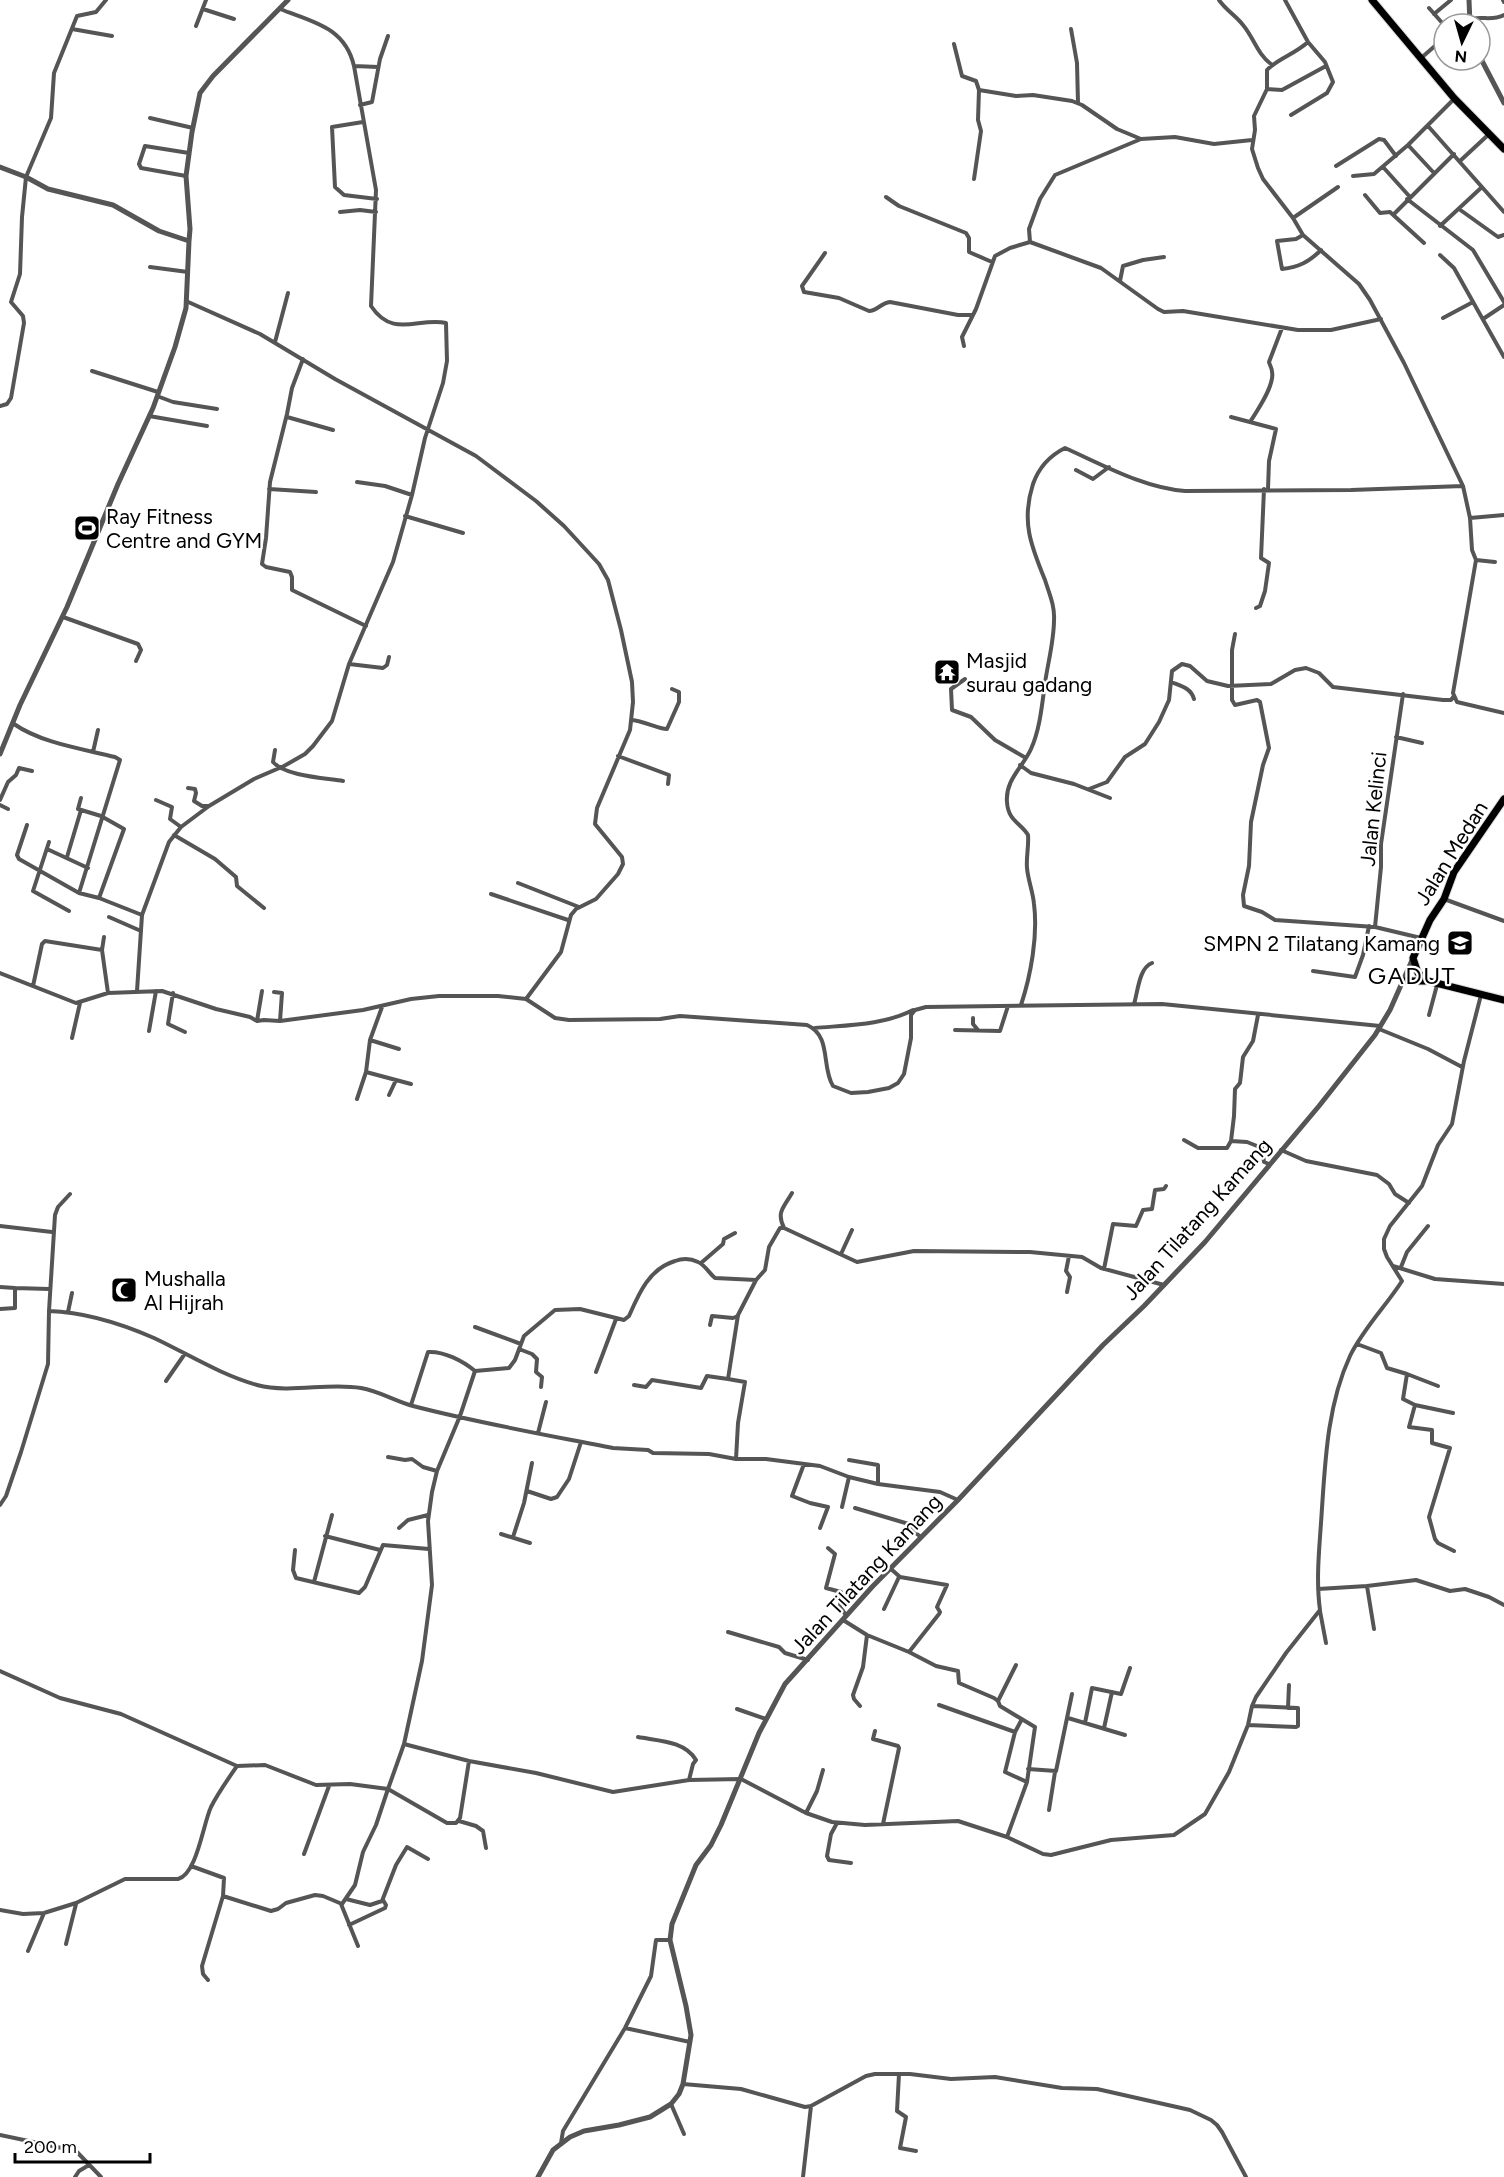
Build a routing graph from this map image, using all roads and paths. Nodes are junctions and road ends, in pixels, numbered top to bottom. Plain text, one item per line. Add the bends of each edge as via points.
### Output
1 (106, 0) edge
2 (206, 0) edge
3 (288, 0) edge
4 (1219, 0) edge
5 (1285, 0) edge
6 (1372, 0) edge
7 (1451, 0) edge
8 (1429, 8) dead end
9 (203, 9) junction
10 (280, 9) junction
11 (1432, 12) edge
12 (1436, 12) edge
13 (234, 20) dead end
14 (196, 26) dead end
15 (72, 29) junction
16 (1071, 29) dead end
17 (112, 36) dead end
18 (388, 36) dead end
19 (1308, 42) junction
20 (954, 44) dead end
21 (1432, 48) edge
22 (1420, 59) junction
23 (1272, 65) junction
24 (354, 66) junction
25 (1326, 66) junction
26 (378, 68) junction
27 (1488, 72) edge
28 (1267, 89) junction
29 (978, 90) junction
30 (1454, 98) junction
31 (1078, 103) junction
32 (1504, 103) edge
33 (360, 105) junction
34 (1291, 115) dead end
35 (150, 118) dead end
36 (363, 122) junction
37 (1428, 126) junction
38 (193, 128) junction
39 (1488, 135) junction
40 (1140, 139) junction
41 (1252, 140) junction
42 (1408, 145) junction
43 (1503, 150) edge
44 (190, 153) junction
45 (1454, 154) junction
46 (1396, 156) junction
47 (1460, 161) junction
48 (1336, 166) dead end
49 (0, 167) edge
50 (1383, 167) junction
51 (1434, 172) junction
52 (186, 176) junction
53 (1353, 176) dead end
54 (26, 177) junction
55 (974, 179) dead end
56 (1338, 187) dead end
57 (1482, 187) junction
58 (1365, 195) dead end
59 (886, 197) dead end
60 (1408, 198) junction
61 (377, 199) junction
62 (1459, 209) junction
63 (340, 212) dead end
64 (376, 212) junction
65 (1504, 212) edge
66 (1394, 214) junction
67 (1293, 218) junction
68 (1440, 226) junction
69 (190, 229) junction
70 (1303, 235) junction
71 (1504, 235) edge
72 (175, 237) junction
73 (189, 240) junction
74 (1030, 242) junction
75 (1424, 243) dead end
76 (1321, 250) junction
77 (825, 253) dead end
78 (1440, 255) dead end
79 (1164, 257) dead end
80 (992, 262) junction
81 (150, 267) dead end
82 (189, 272) junction
83 (1120, 281) junction
84 (288, 293) dead end
85 (186, 301) junction
86 (1473, 302) junction
87 (1504, 304) edge
88 (974, 315) junction
89 (1443, 318) dead end
90 (1381, 319) junction
91 (1483, 319) junction
92 (1282, 328) junction
93 (275, 342) junction
94 (964, 346) dead end
95 (1504, 357) edge
96 (303, 359) junction
97 (92, 371) dead end
98 (158, 394) junction
99 (0, 406) edge
100 (217, 409) dead end
101 (149, 416) junction
102 (287, 417) junction
103 (1231, 417) dead end
104 (1250, 422) junction
105 (207, 426) dead end
106 (428, 429) junction
107 (333, 430) dead end
108 (1109, 467) junction
109 (1076, 470) dead end
110 (357, 482) dead end
111 (1463, 486) junction
112 (269, 489) junction
113 (1266, 489) junction
114 (316, 492) dead end
115 (412, 495) junction
116 (1504, 514) edge
117 (405, 516) junction
118 (1470, 518) junction
119 (463, 533) dead end
120 (1476, 560) junction
121 (1495, 561) dead end
122 (1256, 608) dead end
123 (63, 616) junction
124 (366, 626) junction
125 (1235, 634) dead end
126 (389, 657) dead end
127 (136, 661) dead end
128 (349, 664) junction
129 (965, 679) dead end
130 (1171, 682) junction
131 (1232, 686) junction
132 (672, 688) dead end
133 (1403, 694) junction
134 (1454, 696) junction
135 (1194, 699) dead end
136 (1504, 713) edge
137 (632, 720) junction
138 (14, 724) junction
139 (98, 730) dead end
140 (1396, 737) junction
141 (1422, 743) dead end
142 (275, 750) dead end
143 (93, 752) junction
144 (0, 754) edge
145 (618, 756) junction
146 (1026, 758) junction
147 (1020, 765) junction
148 (280, 768) junction
149 (32, 771) dead end
150 (343, 781) dead end
151 (668, 784) dead end
152 (188, 788) dead end
153 (1089, 789) junction
154 (81, 798) dead end
155 (1110, 798) dead end
156 (1504, 799) edge
157 (0, 800) edge
158 (156, 800) dead end
159 (0, 805) edge
160 (209, 806) junction
161 (8, 809) dead end
162 (81, 810) junction
163 (101, 816) junction
164 (27, 825) dead end
165 (181, 827) junction
166 (174, 835) junction
167 (49, 842) dead end
168 (46, 849) junction
169 (67, 858) junction
170 (88, 868) junction
171 (39, 870) junction
172 (518, 883) dead end
173 (79, 893) junction
174 (491, 894) dead end
175 (99, 898) junction
176 (1444, 898) junction
177 (579, 907) junction
178 (264, 908) dead end
179 (69, 911) dead end
180 (142, 915) junction
181 (109, 917) dead end
182 (568, 920) junction
183 (1504, 921) edge
184 (1372, 927) junction
185 (141, 931) junction
186 (104, 937) dead end
187 (1421, 938) junction
188 (102, 950) junction
189 (1413, 958) junction
190 (1152, 963) dead end
191 (1313, 971) dead end
192 (0, 973) edge
193 (1403, 981) junction
194 (1428, 981) junction
195 (1437, 985) junction
196 (33, 986) junction
197 (137, 991) junction
198 (156, 991) junction
199 (262, 991) dead end
200 (274, 992) dead end
201 (108, 993) junction
202 (173, 993) junction
203 (1482, 994) junction
204 (526, 999) junction
205 (1504, 1000) edge
206 (80, 1003) junction
207 (1134, 1004) junction
208 (1021, 1005) junction
209 (1008, 1006) junction
210 (382, 1007) junction
211 (915, 1010) junction
212 (1258, 1015) junction
213 (1429, 1015) dead end
214 (973, 1018) dead end
215 (257, 1021) junction
216 (280, 1022) junction
217 (815, 1028) junction
218 (1380, 1028) junction
219 (955, 1030) dead end
220 (978, 1030) junction
221 (148, 1031) dead end
222 (185, 1032) dead end
223 (72, 1038) dead end
224 (370, 1040) junction
225 (399, 1048) dead end
226 (1462, 1067) junction
227 (366, 1072) junction
228 (396, 1080) junction
229 (411, 1084) dead end
230 (389, 1095) dead end
231 (357, 1099) dead end
232 (1184, 1140) dead end
233 (1231, 1141) junction
234 (1281, 1150) junction
235 (1269, 1164) junction
236 (1166, 1186) dead end
237 (792, 1193) dead end
238 (70, 1194) dead end
239 (1409, 1203) junction
240 (0, 1226) edge
241 (1428, 1226) dead end
242 (784, 1228) junction
243 (852, 1230) dead end
244 (52, 1232) junction
245 (735, 1233) dead end
246 (841, 1254) junction
247 (1069, 1256) junction
248 (701, 1263) junction
249 (1391, 1265) junction
250 (1401, 1267) junction
251 (1104, 1269) junction
252 (756, 1280) junction
253 (1504, 1284) edge
254 (1164, 1285) junction
255 (0, 1287) edge
256 (15, 1288) junction
257 (49, 1289) junction
258 (1067, 1292) dead end
259 (72, 1293) dead end
260 (0, 1309) edge
261 (49, 1311) junction
262 (68, 1312) junction
263 (738, 1315) junction
264 (616, 1319) junction
265 (710, 1325) dead end
266 (475, 1327) dead end
267 (521, 1344) junction
268 (1357, 1344) junction
269 (519, 1350) junction
270 (184, 1355) junction
271 (475, 1371) junction
272 (596, 1372) dead end
273 (1407, 1374) junction
274 (728, 1379) junction
275 (166, 1381) dead end
276 (634, 1386) dead end
277 (1438, 1386) dead end
278 (541, 1387) dead end
279 (546, 1402) dead end
280 (411, 1405) junction
281 (1415, 1405) junction
282 (1453, 1413) dead end
283 (460, 1416) junction
284 (538, 1433) junction
285 (581, 1442) junction
286 (388, 1457) dead end
287 (736, 1459) junction
288 (849, 1460) dead end
289 (531, 1463) dead end
290 (804, 1464) junction
291 (437, 1472) junction
292 (849, 1478) junction
293 (878, 1484) junction
294 (527, 1491) junction
295 (958, 1500) junction
296 (0, 1505) edge
297 (842, 1507) dead end
298 (855, 1508) dead end
299 (332, 1515) dead end
300 (429, 1515) junction
301 (399, 1528) dead end
302 (820, 1528) dead end
303 (501, 1534) dead end
304 (325, 1536) junction
305 (513, 1537) junction
306 (921, 1537) junction
307 (530, 1543) dead end
308 (828, 1548) dead end
309 (429, 1549) junction
310 (295, 1550) dead end
311 (380, 1550) junction
312 (1454, 1551) dead end
313 (891, 1569) junction
314 (899, 1577) junction
315 (314, 1582) junction
316 (1367, 1586) junction
317 (1318, 1589) junction
318 (1504, 1605) edge
319 (884, 1609) dead end
320 (1320, 1610) junction
321 (844, 1617) junction
322 (1374, 1629) dead end
323 (728, 1632) dead end
324 (867, 1635) junction
325 (1326, 1643) dead end
326 (909, 1652) junction
327 (808, 1660) junction
328 (1016, 1665) dead end
329 (1130, 1668) dead end
330 (0, 1671) edge
331 (1289, 1685) dead end
332 (1112, 1692) junction
333 (1072, 1694) dead end
334 (998, 1701) junction
335 (939, 1705) dead end
336 (860, 1706) dead end
337 (1252, 1706) junction
338 (1288, 1708) junction
339 (737, 1709) dead end
340 (1068, 1718) junction
341 (766, 1719) junction
342 (1022, 1719) junction
343 (1084, 1723) junction
344 (1248, 1725) junction
345 (1104, 1728) junction
346 (875, 1731) dead end
347 (1015, 1732) junction
348 (1125, 1735) dead end
349 (638, 1737) dead end
350 (404, 1744) junction
351 (469, 1761) junction
352 (237, 1766) junction
353 (1028, 1769) junction
354 (823, 1770) dead end
355 (1055, 1772) junction
356 (741, 1779) junction
357 (688, 1780) junction
358 (1027, 1782) junction
359 (329, 1786) junction
360 (388, 1790) junction
361 (1049, 1810) dead end
362 (806, 1813) junction
363 (459, 1821) junction
364 (837, 1823) junction
365 (883, 1824) junction
366 (1007, 1837) junction
367 (486, 1848) dead end
368 (304, 1854) dead end
369 (428, 1859) dead end
370 (851, 1863) dead end
371 (191, 1866) junction
372 (223, 1896) junction
373 (346, 1899) junction
374 (383, 1900) junction
375 (76, 1903) junction
376 (341, 1904) junction
377 (0, 1910) edge
378 (44, 1913) junction
379 (349, 1924) junction
380 (670, 1940) junction
381 (66, 1944) dead end
382 (358, 1946) dead end
383 (28, 1951) dead end
384 (208, 1980) dead end
385 (624, 2028) junction
386 (690, 2042) junction
387 (899, 2074) junction
388 (683, 2084) junction
389 (671, 2104) junction
390 (811, 2106) junction
391 (684, 2134) dead end
392 (0, 2135) edge
393 (561, 2143) junction
394 (916, 2151) dead end
395 (89, 2165) junction
396 (75, 2177) edge
397 (101, 2177) edge
398 (538, 2177) edge
399 (802, 2177) edge
400 (1246, 2177) edge

1 - 15 street via 96,12 78,14
2 - 9 street
3 - 10 street
4 - 23 street
5 - 19 street
6 - 22 highway
7 - 12 street
8 - 11 street
9 - 13 street
9 - 14 street
10 - 24 street via 332,31 349,49
10 - 38 street via 208,82 200,93
15 - 17 street
15 - 54 street via 54,73 51,118
16 - 31 street
18 - 26 street
19 - 23 street
19 - 25 street
20 - 29 street via 962,76 976,81
21 - 22 street
22 - 30 highway
23 - 28 street via 1266,72
24 - 26 street
24 - 33 street
25 - 28 street via 1282,90
25 - 34 street via 1333,82 1328,91
26 - 33 street via 372,102
27 - 32 street
28 - 41 street via 1254,113
29 - 31 street
29 - 55 street via 981,130
30 - 37 street
30 - 39 highway
31 - 40 street via 1114,128
33 - 36 street
35 - 38 street
36 - 61 street
36 - 61 street via 332,127 335,188 344,195
37 - 42 street
37 - 45 street
38 - 44 street
39 - 43 highway
39 - 47 street
40 - 41 street via 1175,137 1214,144
40 - 74 street via 1055,175 1040,199 1029,229
41 - 67 street via 1263,179
42 - 46 street
42 - 51 street
44 - 52 street
44 - 52 street via 145,146 139,164 141,168
45 - 47 street
45 - 51 street
46 - 48 street via 1379,139
46 - 50 street
47 - 57 street
49 - 54 street
50 - 53 street via 1373,175
50 - 60 street
51 - 60 street
52 - 69 street
54 - 72 street via 48,189 113,205
54 - 99 street via 20,274 11,302 24,323 11,398
56 - 67 street
57 - 62 street
57 - 65 street
58 - 66 street via 1381,213
59 - 80 street via 966,233 969,252
60 - 66 street
60 - 68 street
61 - 64 street
62 - 68 street
62 - 71 street via 1498,237
63 - 64 street
64 - 106 street via 371,306 394,324 443,322 447,326 445,376
66 - 75 street
67 - 70 street
68 - 87 street via 1473,250
69 - 72 street
69 - 73 street
70 - 76 street
70 - 76 street via 1277,241 1282,269 1300,266
72 - 73 street
73 - 82 street
74 - 80 street via 998,252
74 - 83 street via 1101,268
76 - 90 street via 1359,284
77 - 88 street via 802,286 805,293 839,298 869,311 888,302
78 - 86 street via 1454,268
79 - 83 street via 1123,266
80 - 88 street
81 - 82 street
82 - 85 street
83 - 92 street via 1164,312 1183,311
84 - 93 street
85 - 93 street
85 - 98 street
86 - 89 street
86 - 91 street
87 - 91 street
88 - 94 street via 962,337
90 - 92 street via 1331,330
90 - 111 street
91 - 95 street
92 - 104 street via 1269,362 1271,380
93 - 96 street
96 - 102 street
96 - 106 street
97 - 98 street
98 - 100 street via 173,402
98 - 101 street
101 - 105 street
101 - 123 street
102 - 107 street
102 - 112 street
103 - 104 street
104 - 113 street via 1276,429
106 - 115 street
106 - 137 street via 518,486 564,526 598,564 608,580 627,651
108 - 109 street via 1093,479
108 - 113 street via 1176,490
108 - 146 street via 1065,448 1041,465 1032,487 1027,532 1049,590 1054,621 1043,708
110 - 115 street
111 - 113 street
111 - 118 street
112 - 114 street
112 - 124 street via 262,564 290,572 292,590
113 - 122 street via 1261,558 1269,564 1262,604
115 - 117 street
116 - 118 street
117 - 119 street
117 - 124 street via 393,562
118 - 120 street
120 - 121 street
120 - 134 street
123 - 127 street via 138,644 141,650
123 - 138 street
124 - 128 street
125 - 131 street
126 - 128 street via 383,668
128 - 148 street via 328,727 309,750
129 - 146 street via 951,688 951,708
130 - 131 street via 1173,669 1185,664 1207,681
130 - 135 street via 1185,687
130 - 153 street via 1169,700 1145,744 1125,757 1107,782
131 - 133 street via 1271,684 1295,670 1306,669 1318,673 1334,687
131 - 184 street via 1235,705 1260,702 1269,748 1251,822 1244,906 1275,920
132 - 137 street via 679,692 679,702 667,730
133 - 134 street via 1443,700
133 - 140 street, Jalan Kelinci
134 - 136 street via 1457,702
137 - 145 street
138 - 143 street via 27,733
138 - 144 street
139 - 143 street
140 - 141 street
140 - 184 street, Jalan Kelinci
142 - 148 street via 273,762
143 - 163 street via 120,760
145 - 151 street via 669,775
145 - 177 street via 597,808 596,824 622,857 623,864 596,898
146 - 147 street
147 - 153 street
147 - 208 street via 1009,787 1007,804 1016,824 1028,835 1027,866 1035,907 1033,949
148 - 150 street
148 - 160 street
149 - 157 street via 19,768
152 - 160 street via 195,789 196,803
153 - 155 street
154 - 162 street
156 - 176 highway, Jalan Medan via 1454,872
158 - 165 street via 172,807 170,819
159 - 161 street
160 - 165 street
162 - 163 street
162 - 169 street
163 - 170 street
163 - 175 street via 124,829
164 - 171 street via 16,857
165 - 166 street
166 - 178 street via 219,862 236,877 237,886
166 - 180 street via 165,849
167 - 168 street
168 - 169 street
168 - 171 street
169 - 170 street
170 - 173 street
171 - 173 street
171 - 179 street via 33,891
172 - 177 street
173 - 175 street
174 - 182 street
175 - 180 street
176 - 183 street
176 - 187 highway, Jalan Medan
177 - 182 street
180 - 185 street
181 - 185 street
182 - 204 street via 561,952
184 - 187 street
184 - 191 street, Jalan Kelinci via 1355,977
185 - 197 street
186 - 188 street
187 - 189 highway, Jalan Medan
188 - 196 street via 45,941
188 - 201 street
189 - 193 street, Jalan Tilatang Kamang
189 - 194 highway via 1418,973
190 - 207 street via 1143,970
192 - 196 street
193 - 194 highway
193 - 218 street, Jalan Tilatang Kamang
194 - 195 highway
195 - 203 highway
195 - 213 street
196 - 206 street
197 - 198 street
197 - 201 street
198 - 202 street
198 - 221 street
199 - 215 street
200 - 216 street via 282,993
201 - 206 street
202 - 215 street
202 - 222 street via 168,1024
203 - 205 highway
203 - 226 street
204 - 210 street via 439,996
204 - 217 street via 555,1018 680,1016
206 - 223 street
207 - 208 street
207 - 212 street
208 - 209 street
209 - 211 street via 929,1006
209 - 220 street via 1000,1031
210 - 216 street
210 - 224 street
211 - 217 street via 901,1017 863,1024
211 - 217 street via 910,1017 911,1038 904,1074 889,1088 868,1092 850,1093 833,1086 823,1042
212 - 218 street
212 - 233 street via 1254,1039 1243,1057 1240,1083 1235,1089
214 - 220 street
215 - 216 street
218 - 226 street
218 - 234 street, Jalan Tilatang Kamang
219 - 220 street
224 - 225 street
224 - 227 street
226 - 239 street via 1452,1124 1438,1145 1422,1186
227 - 228 street
227 - 231 street
228 - 229 street
228 - 230 street
232 - 233 street via 1198,1148 1222,1149
233 - 235 street via 1262,1148 1264,1162
234 - 235 street, Jalan Tilatang Kamang
234 - 239 street via 1306,1161 1377,1175
235 - 254 street, Jalan Tilatang Kamang
236 - 251 street via 1155,1190 1152,1209 1143,1210 1136,1226 1113,1224
237 - 242 street via 780,1214
238 - 244 street via 56,1210
239 - 249 street via 1384,1239
240 - 244 street
241 - 250 street via 1407,1252
242 - 246 street
242 - 252 street via 775,1234 765,1270
243 - 246 street
244 - 257 street
245 - 248 street
246 - 247 street via 862,1262 919,1251
247 - 251 street via 1082,1257
247 - 258 street
248 - 252 street via 715,1278
248 - 264 street via 682,1259 662,1265 642,1286 627,1318
249 - 250 street
249 - 268 street via 1402,1281
250 - 253 street via 1435,1279
251 - 254 street
252 - 263 street
254 - 295 street, Jalan Tilatang Kamang
255 - 256 street
256 - 257 street
256 - 260 street via 15,1308
257 - 261 street
259 - 262 street
261 - 262 street
261 - 296 street via 48,1364
262 - 270 street via 153,1338
263 - 265 street via 712,1316
263 - 274 street
264 - 267 street via 580,1309 555,1310 527,1333
264 - 272 street
266 - 267 street
267 - 269 street
268 - 273 street via 1381,1353 1387,1368
268 - 317 street via 1338,1387 1329,1432
269 - 271 street via 509,1368
269 - 278 street via 537,1359
270 - 275 street
270 - 280 street via 267,1387 359,1387
271 - 280 street via 460,1361 428,1352
271 - 283 street
273 - 277 street
273 - 281 street via 1403,1399
274 - 276 street via 707,1376 701,1388 652,1380 646,1387
274 - 287 street via 745,1382
279 - 284 street
280 - 283 street
281 - 282 street
281 - 312 street via 1409,1427 1432,1430 1432,1443 1450,1448 1430,1517 1435,1539
283 - 284 street
283 - 291 street
284 - 285 street
285 - 287 street via 653,1453 709,1454
285 - 294 street via 570,1476 557,1497 551,1499
286 - 291 street via 412,1459
287 - 290 street
288 - 293 street via 878,1465
289 - 294 street
290 - 292 street
290 - 302 street via 792,1496 828,1507
291 - 300 street
292 - 293 street
292 - 297 street
293 - 295 street via 940,1492
294 - 305 street
295 - 306 street, Jalan Tilatang Kamang
298 - 306 street via 912,1525
299 - 304 street
300 - 301 street via 408,1520
300 - 309 street
303 - 305 street
304 - 311 street
304 - 315 street
305 - 307 street
306 - 313 street, Jalan Tilatang Kamang
308 - 321 street via 835,1554 826,1588 842,1592 840,1607
309 - 311 street via 383,1545
309 - 350 street via 432,1584 422,1661
310 - 315 street via 294,1575
311 - 315 street via 362,1592
313 - 314 street
313 - 321 street, Jalan Tilatang Kamang
314 - 319 street
314 - 326 street via 947,1586 937,1607 940,1613
316 - 317 street
316 - 318 street via 1416,1580 1450,1591 1465,1589
316 - 322 street
317 - 320 street
320 - 325 street
320 - 337 street
321 - 324 street
321 - 327 street, Jalan Tilatang Kamang
323 - 327 street
324 - 326 street
324 - 336 street via 863,1667 853,1695
326 - 334 street via 936,1666 958,1671 959,1683
327 - 341 street, Jalan Tilatang Kamang via 785,1684
328 - 334 street
329 - 332 street via 1122,1692
330 - 352 street via 60,1698 121,1713
331 - 338 street
332 - 343 street via 1092,1688
332 - 345 street
333 - 340 street
334 - 342 street
335 - 347 street
337 - 338 street
337 - 344 street
338 - 344 street via 1298,1708 1296,1727
339 - 341 street
340 - 343 street
340 - 355 street
341 - 356 street, Jalan Tilatang Kamang
342 - 347 street
342 - 353 street via 1036,1729
343 - 345 street
344 - 366 street via 1229,1773 1207,1811 1174,1835 1112,1840 1051,1855
345 - 348 street
346 - 365 street via 873,1739 899,1748
347 - 358 street via 1005,1772
349 - 357 street via 675,1743 690,1752 696,1760
350 - 351 street
350 - 360 street
351 - 357 street via 613,1792
351 - 363 street
352 - 359 street via 261,1764 309,1783
352 - 371 street via 212,1805
353 - 355 street
353 - 358 street
354 - 362 street via 818,1791
355 - 361 street
356 - 357 street
356 - 362 street
356 - 380 street, Jalan Tilatang Kamang via 711,1845 696,1865 674,1918
358 - 366 street
359 - 360 street via 350,1784
359 - 368 street
360 - 363 street via 447,1823
360 - 373 street via 363,1852 355,1885
362 - 364 street
363 - 367 street via 483,1831
364 - 365 street
364 - 370 street via 826,1856 829,1860
365 - 366 street via 958,1821
369 - 374 street via 406,1848
371 - 372 street via 224,1878
371 - 375 street via 178,1879 125,1879
372 - 376 street via 271,1911 315,1895
372 - 384 street via 202,1966
373 - 374 street via 370,1905
373 - 376 street
374 - 379 street via 385,1908
375 - 378 street
375 - 381 street
376 - 379 street
377 - 378 street
378 - 383 street
379 - 382 street
380 - 385 street via 656,1940 653,1972
380 - 386 street, Jalan Tilatang Kamang via 690,2024
385 - 386 street
385 - 393 street via 568,2121
386 - 388 street, Jalan Tilatang Kamang
387 - 390 street via 866,2076
387 - 394 street via 897,2111 906,2117 900,2148
387 - 400 street via 951,2079 991,2077 1097,2089 1190,2110 1217,2125
388 - 389 street, Jalan Tilatang Kamang
388 - 390 street via 741,2089 800,2107
389 - 391 street
389 - 393 street via 650,2117 584,2131
390 - 399 street
392 - 395 street via 76,2151
393 - 398 street
395 - 396 street
395 - 397 street

